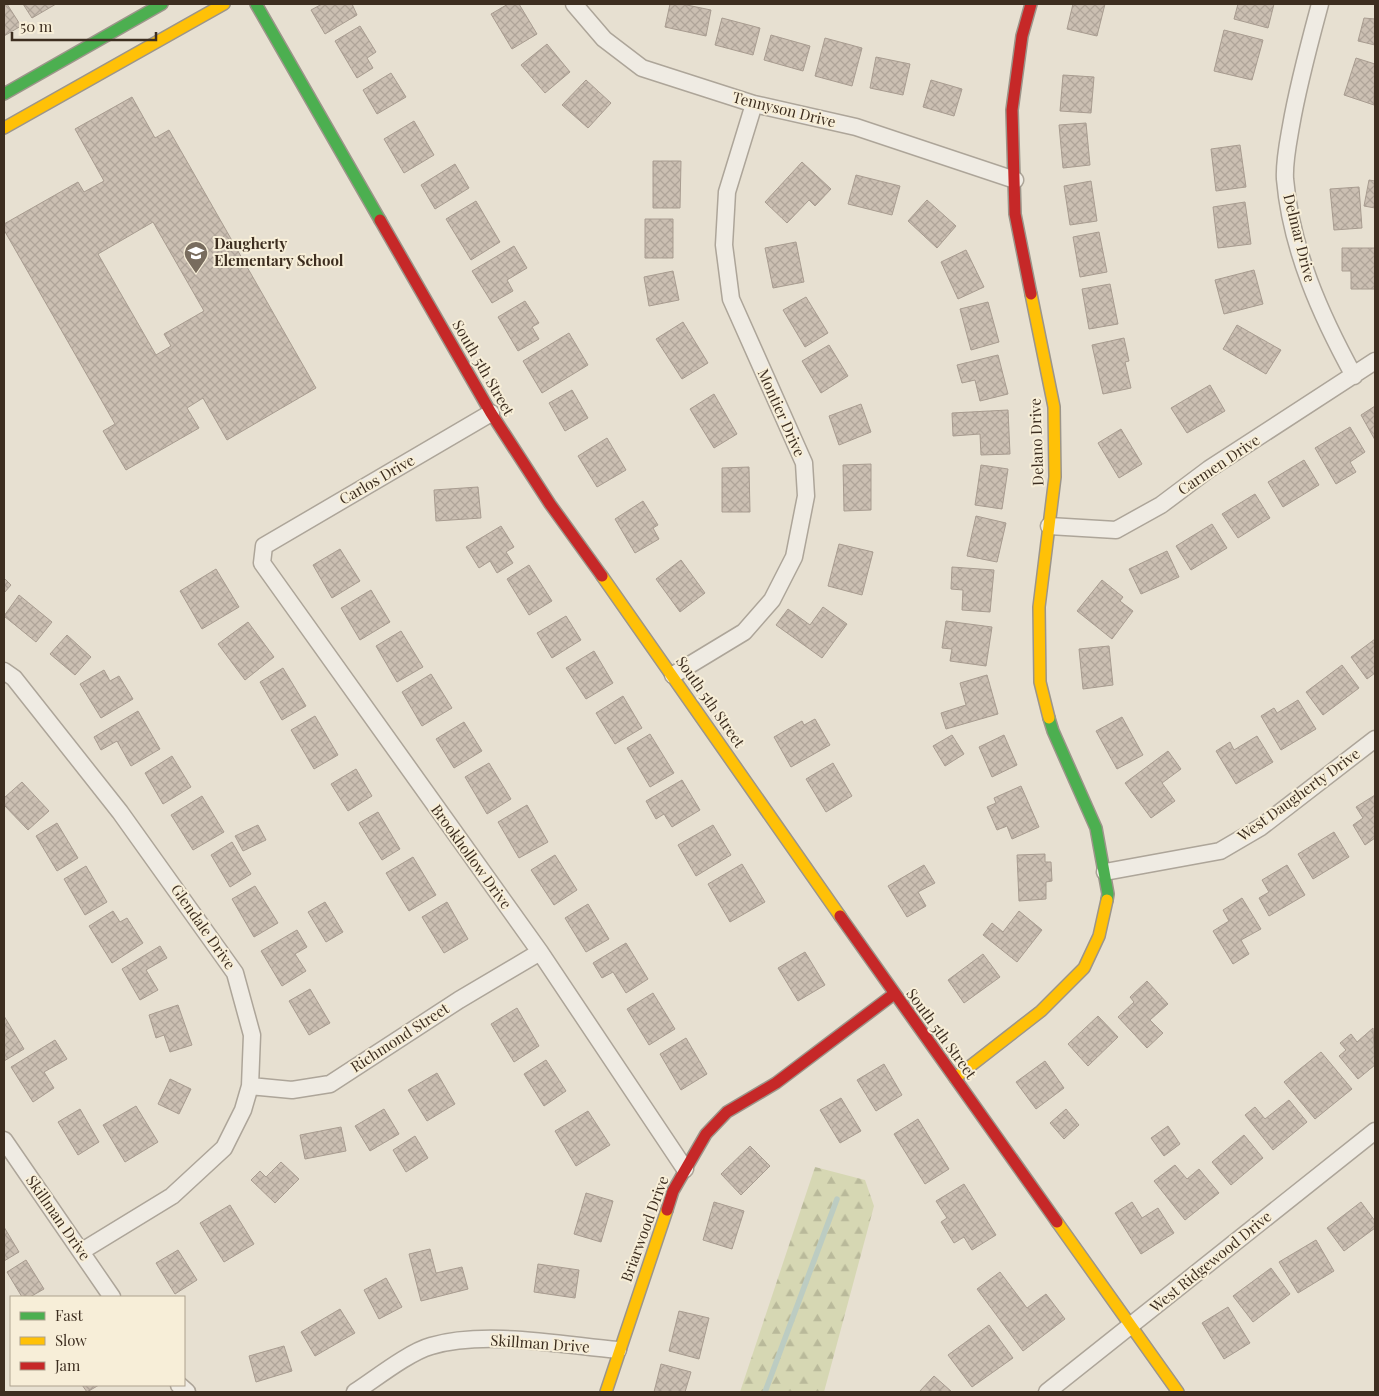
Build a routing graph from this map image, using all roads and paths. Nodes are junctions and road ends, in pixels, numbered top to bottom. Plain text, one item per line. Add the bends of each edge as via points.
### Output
1 (162, 4) edge
2 (224, 4) edge
3 (256, 4) edge
4 (574, 4) edge
5 (1031, 4) edge
6 (1320, 4) edge
7 (4, 94) edge
8 (754, 104) junction
9 (4, 128) edge
10 (1015, 180) junction
11 (1375, 361) edge
12 (1354, 376) junction
13 (491, 414) junction
14 (1049, 526) junction
15 (264, 546) joint
16 (4, 671) edge
17 (673, 675) junction
18 (1375, 740) edge
19 (1105, 872) junction
20 (540, 952) junction
21 (894, 994) junction
22 (955, 1078) junction
23 (250, 1086) junction
24 (1375, 1130) edge
25 (4, 1140) edge
26 (685, 1169) junction
27 (82, 1251) junction
28 (111, 1296) edge
29 (1131, 1326) junction
30 (618, 1350) junction
31 (355, 1392) edge
32 (606, 1392) edge
33 (1047, 1392) edge
34 (1178, 1392) edge

1 - 7 street
2 - 9 street
3 - 13 street, South 5th Street
4 - 8 street, Tennyson Drive via 604,39 642,68
5 - 10 street, Delano Drive via 1022,36 1012,110
6 - 12 street, Delmar Drive via 1298,84 1285,178 1292,221 1307,273 1326,326
8 - 10 street, Tennyson Drive via 856,127
8 - 17 street, Montier Drive via 727,192 724,245 731,299 804,463 806,496 794,557 772,600 744,632
10 - 14 street, Delano Drive via 1014,214 1054,407 1055,476
11 - 12 street, Carmen Drive
12 - 14 street, Carmen Drive via 1209,469 1162,505 1116,530
13 - 15 street, Carlos Drive
13 - 17 street, South 5th Street via 550,504
14 - 19 street, Delano Drive via 1039,608 1040,682 1054,731 1096,828
15 - 20 street, Brookhollow Drive via 262,563
16 - 23 street, Glendale Drive via 14,678 120,812 236,973 252,1035
17 - 21 street, South 5th Street
18 - 19 street, West Daugherty Drive via 1261,827 1220,850
19 - 22 street via 1108,894 1099,936 1084,968 1040,1011
20 - 23 street, Richmond Street via 330,1084 292,1090
20 - 26 street, Brookhollow Drive
21 - 22 street, South 5th Street
21 - 26 street, Briarwood Drive via 776,1083 727,1112 706,1134
22 - 29 street, South 5th Street
23 - 27 street, Glendale Drive via 244,1110 224,1148 172,1196
24 - 29 street, West Ridgewood Drive
25 - 27 street, Skillman Drive
26 - 30 street, Briarwood Drive via 673,1191
27 - 28 street, Skillman Drive
29 - 33 street, West Ridgewood Drive
29 - 34 street, South 5th Street
30 - 31 street, Skillman Drive via 502,1339 455,1341 429,1346
30 - 32 street, Briarwood Drive

